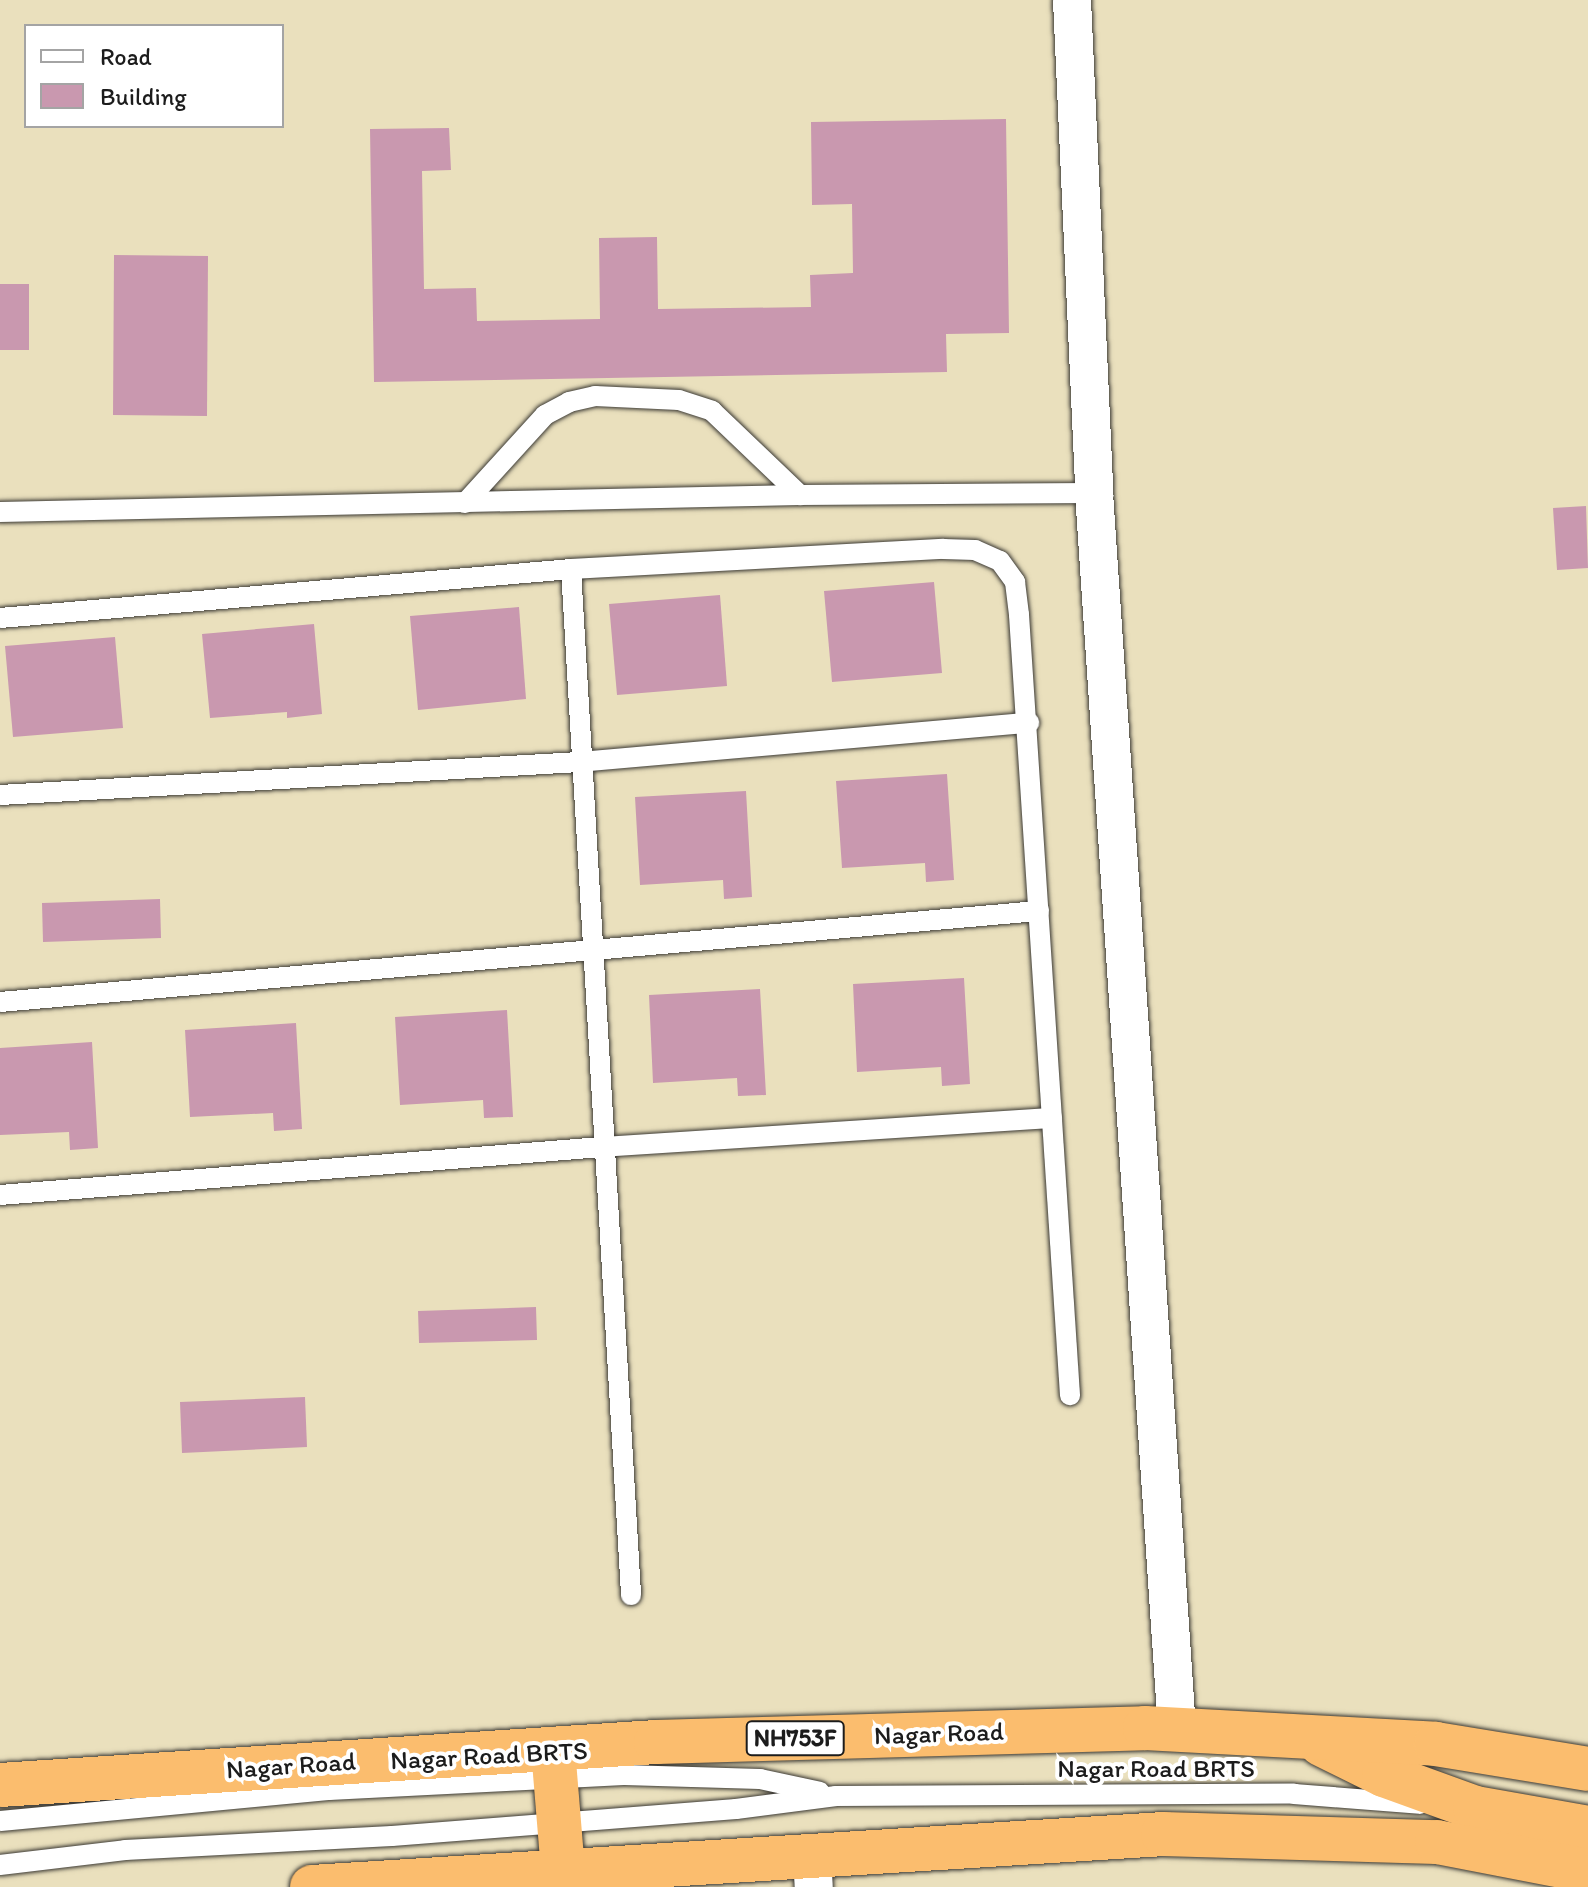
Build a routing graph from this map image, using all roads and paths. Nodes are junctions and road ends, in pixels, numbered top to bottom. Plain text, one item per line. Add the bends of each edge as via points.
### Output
1 (1072, 0) edge
2 (1094, 493) junction
3 (800, 495) junction
4 (465, 503) junction
5 (0, 512) edge
6 (571, 569) junction
7 (0, 618) edge
8 (1029, 723) junction
9 (579, 762) junction
10 (0, 795) edge
11 (1039, 911) junction
12 (591, 951) junction
13 (0, 1002) edge
14 (1052, 1118) junction
15 (602, 1147) junction
16 (0, 1195) edge
17 (1070, 1395) dead end
18 (631, 1595) dead end
19 (1177, 1730) junction
20 (1310, 1737) junction
21 (554, 1763) junction
22 (1588, 1769) edge
23 (0, 1785) edge
24 (836, 1796) junction
25 (1475, 1808) junction
26 (0, 1821) edge
27 (559, 1823) junction
28 (1588, 1828) edge
29 (0, 1865) edge
30 (813, 1870) edge
31 (563, 1871) junction
32 (1573, 1875) edge
33 (312, 1887) edge

1 - 2 street
2 - 3 lane
2 - 19 street
3 - 4 lane
3 - 4 lane via 712,411 679,400 595,396 545,415
4 - 5 lane
6 - 7 lane
6 - 8 lane via 975,550 1000,561 1015,582
6 - 9 lane
8 - 9 lane
8 - 11 lane
9 - 10 lane
9 - 12 lane
11 - 12 lane
11 - 14 lane
12 - 13 lane
12 - 15 lane
14 - 15 lane
14 - 17 lane
15 - 16 lane
15 - 18 lane
19 - 20 highway, Nagar Road / NH753F
19 - 21 highway, Nagar Road / NH753F via 656,1742
20 - 22 highway, Nagar Road / NH753F via 1436,1744
20 - 25 highway via 1384,1775
21 - 23 highway, Nagar Road / NH753F
21 - 24 lane, Nagar Road BRTS via 624,1775 760,1779
21 - 26 lane, Nagar Road BRTS
21 - 27 highway
24 - 25 lane, Nagar Road BRTS via 1294,1794
24 - 27 lane, Nagar Road BRTS
25 - 28 highway
27 - 29 lane, Nagar Road BRTS via 125,1850
27 - 31 highway
30 - 31 highway
30 - 32 highway via 1163,1834 1437,1842
31 - 33 highway

